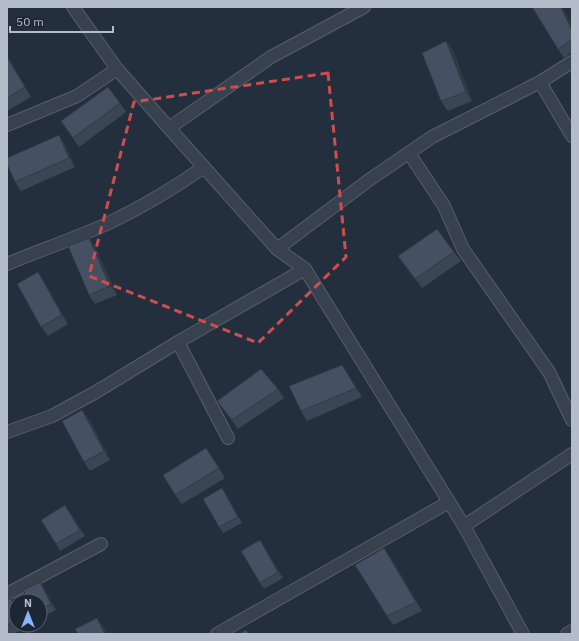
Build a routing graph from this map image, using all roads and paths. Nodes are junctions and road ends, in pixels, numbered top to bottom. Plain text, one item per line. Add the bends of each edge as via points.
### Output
1 (364, 7) edge
2 (77, 8) edge
3 (572, 62) edge
4 (117, 69) junction
5 (540, 82) junction
6 (7, 124) edge
7 (169, 128) junction
8 (572, 136) edge
9 (409, 153) junction
10 (204, 167) junction
11 (277, 249) junction
12 (7, 264) edge
13 (304, 269) junction
14 (178, 342) junction
15 (572, 420) edge
16 (7, 432) edge
17 (228, 438) dead end
18 (572, 454) edge
19 (449, 502) junction
20 (464, 526) junction
21 (101, 544) dead end
22 (7, 594) edge
23 (572, 631) edge
24 (521, 633) edge
25 (217, 634) edge
26 (567, 634) edge

1 - 7 street via 271,57
2 - 4 street
3 - 5 street
4 - 6 street via 77,96
4 - 7 street
5 - 8 street
5 - 9 street via 432,137
7 - 10 street
9 - 11 street
9 - 15 street via 444,206 463,249 549,372
10 - 11 street
10 - 12 street via 175,188 109,222
11 - 13 street
13 - 14 street
13 - 19 street
14 - 16 street via 52,416
14 - 17 street
18 - 20 street
19 - 20 street
19 - 25 street
20 - 24 street
21 - 22 street
23 - 26 street

